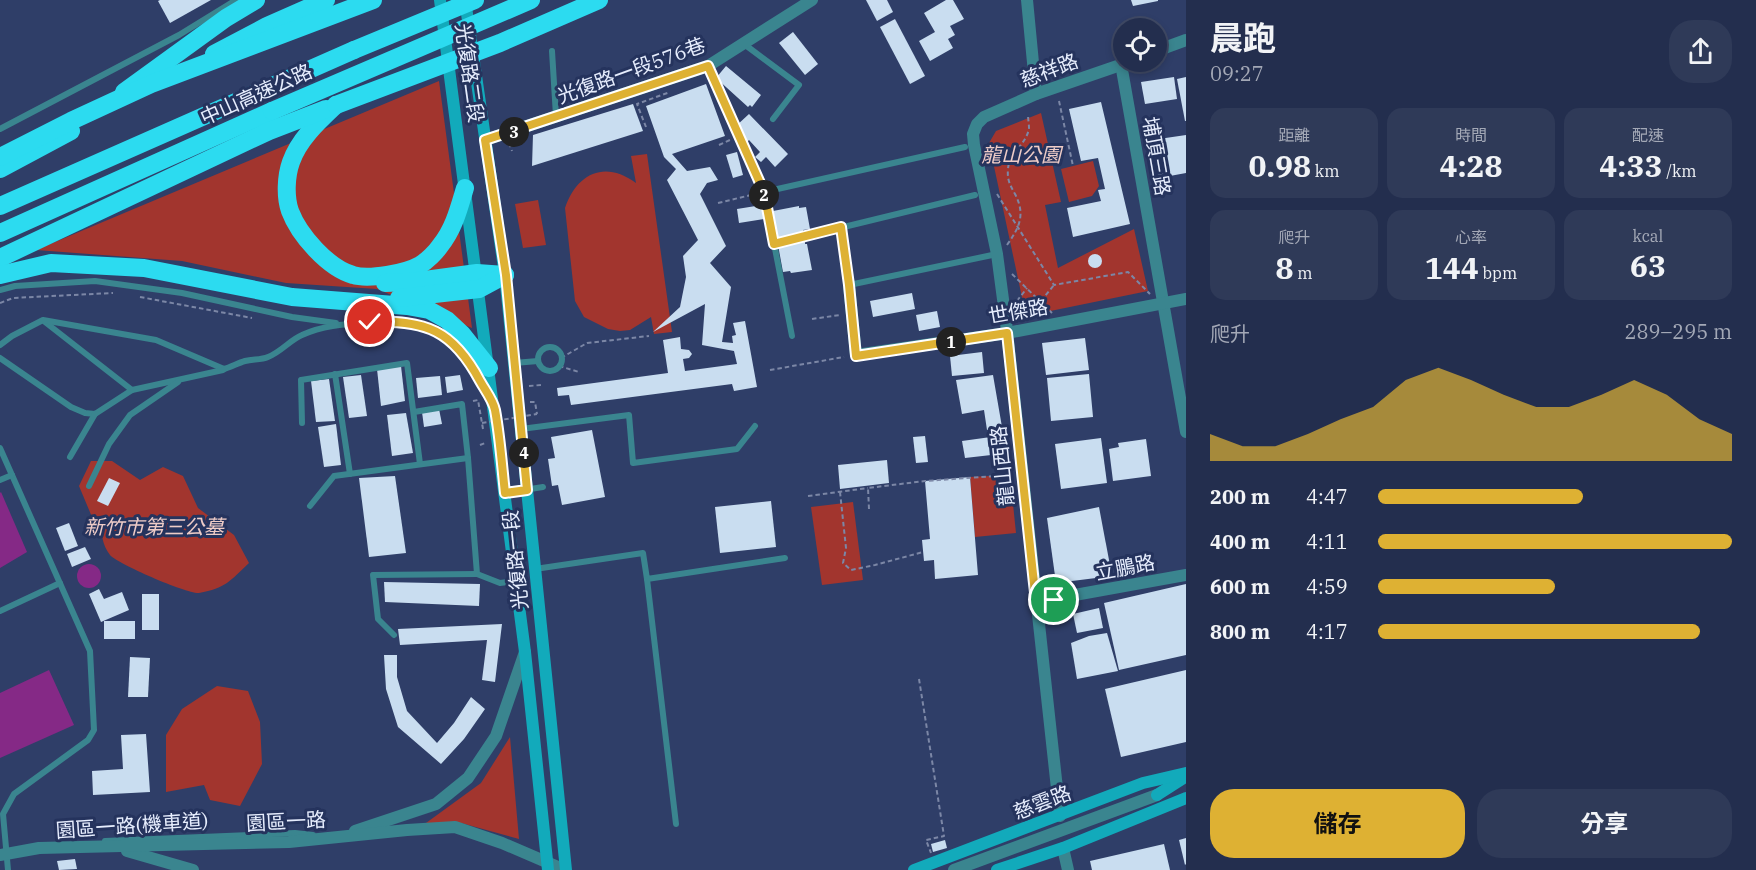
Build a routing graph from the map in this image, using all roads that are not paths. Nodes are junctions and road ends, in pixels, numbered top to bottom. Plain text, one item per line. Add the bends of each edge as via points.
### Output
1 (236, 0) edge
2 (256, 0) edge
3 (326, 0) edge
4 (374, 0) edge
5 (440, 0) edge
6 (465, 0) edge
7 (475, 0) edge
8 (531, 0) edge
9 (599, 0) edge
10 (812, 0) edge
11 (1027, 0) edge
12 (1186, 40) edge
13 (744, 44) junction
14 (1167, 47) edge
15 (552, 51) dead end
16 (708, 66) junction
17 (1113, 67) edge
18 (1126, 72) edge
19 (1036, 94) junction
20 (336, 105) junction
21 (984, 117) joint
22 (556, 118) junction
23 (773, 119) dead end
24 (0, 129) edge
25 (72, 130) junction
26 (485, 140) junction
27 (965, 147) dead end
28 (0, 157) edge
29 (0, 169) edge
30 (465, 188) junction
31 (764, 192) junction
32 (975, 195) dead end
33 (0, 206) edge
34 (841, 227) junction
35 (0, 233) edge
36 (774, 244) junction
37 (997, 254) junction
38 (0, 258) edge
39 (0, 275) edge
40 (354, 275) junction
41 (506, 275) junction
42 (478, 281) junction
43 (849, 285) junction
44 (0, 290) edge
45 (1186, 299) edge
46 (1159, 300) junction
47 (338, 301) junction
48 (43, 320) junction
49 (339, 324) junction
50 (1007, 333) junction
51 (792, 336) dead end
52 (0, 345) edge
53 (0, 358) edge
54 (538, 361) junction
55 (514, 363) junction
56 (489, 368) junction
57 (224, 369) junction
58 (335, 374) junction
59 (181, 380) junction
60 (132, 390) junction
61 (494, 408) junction
62 (414, 412) junction
63 (95, 414) junction
64 (302, 423) dead end
65 (755, 426) dead end
66 (521, 429) junction
67 (1186, 432) edge
68 (0, 448) edge
69 (70, 457) dead end
70 (468, 458) junction
71 (420, 464) junction
72 (350, 474) junction
73 (12, 475) junction
74 (0, 480) edge
75 (88, 486) dead end
76 (543, 488) dead end
77 (527, 490) junction
78 (505, 493) junction
79 (310, 506) dead end
80 (785, 558) dead end
81 (535, 569) junction
82 (477, 574) junction
83 (1186, 575) edge
84 (647, 579) junction
85 (516, 581) junction
86 (60, 583) junction
87 (1036, 602) junction
88 (0, 611) edge
89 (394, 635) dead end
90 (525, 652) junction
91 (1186, 775) edge
92 (1186, 793) edge
93 (1157, 795) junction
94 (1186, 798) edge
95 (1060, 816) junction
96 (676, 824) dead end
97 (334, 838) junction
98 (109, 847) junction
99 (39, 848) junction
100 (1063, 848) junction
101 (3, 854) edge
102 (548, 866) edge
103 (928, 866) edge
104 (8, 870) edge
105 (193, 870) edge
106 (566, 870) edge
107 (914, 870) edge
108 (954, 870) edge
109 (997, 870) edge
110 (1068, 870) edge

1 - 24 lane
2 - 25 highway
3 - 25 highway via 267,26
4 - 28 highway, bridge via 151,84
5 - 30 main road, 光復路二段
6 - 26 main road, 光復路二段
7 - 33 highway, 中山高速公路, bridge
8 - 35 highway, 中山高速公路, bridge
9 - 20 highway, bridge via 500,43
10 - 13 street, 光復路一段576巷
11 - 19 street
12 - 14 street
13 - 16 street, 光復路一段576巷
13 - 23 lane via 799,85
15 - 22 lane
16 - 22 street, 光復路一段576巷
16 - 31 lane
17 - 19 street, 慈祥路
18 - 46 street, 埔頂三路
19 - 21 street, 慈祥路
20 - 38 highway via 269,131
20 - 40 highway via 302,142 291,162 286,187 290,211 303,234 332,264
21 - 37 street, 龍山西路 via 977,124 974,145
22 - 26 street, 光復路一段576巷
25 - 29 highway
26 - 41 main road, 光復路一段
27 - 31 lane
30 - 40 highway via 452,228 440,248 421,265 378,276
30 - 42 main road, 光復路一段
31 - 36 lane
32 - 34 lane
34 - 36 lane
34 - 43 lane
36 - 51 lane
37 - 43 lane
37 - 50 street, 龍山西路
39 - 47 highway via 51,263 144,268 292,297
40 - 42 highway via 392,284
41 - 42 highway
41 - 55 main road, 光復路一段
42 - 47 highway via 405,298
42 - 56 main road, 光復路一段
43 - 50 street, 世傑路 via 856,356
44 - 49 lane via 95,281 182,293
45 - 46 street, 世傑路
46 - 50 street, 世傑路
46 - 67 street, 埔頂三路
47 - 56 highway via 429,310 462,334
48 - 52 lane
48 - 57 lane via 156,340
48 - 60 lane
49 - 57 lane via 300,335 267,357
49 - 61 lane via 397,321 434,331 464,354
50 - 87 street, 龍山西路
53 - 63 lane via 71,407
54 - 54 lane via 542,350 556,348 560,362 549,370
54 - 55 lane
55 - 66 main road, 光復路一段
56 - 61 main road, 光復路一段
57 - 59 lane
58 - 62 lane via 407,363
58 - 64 lane via 301,380
58 - 72 lane
59 - 60 lane
59 - 75 lane via 130,415 109,444
60 - 63 lane
61 - 78 main road, 光復路一段
62 - 70 lane via 462,404
62 - 71 lane
63 - 69 lane
65 - 66 lane via 737,449 633,462 629,415
66 - 77 main road, 光復路一段
68 - 73 lane
70 - 71 lane
70 - 82 lane
71 - 72 lane
72 - 79 lane via 334,476
73 - 74 lane
73 - 86 lane
76 - 77 lane
77 - 78 lane
77 - 81 main road, 光復路一段
78 - 85 main road, 光復路一段
80 - 84 lane
81 - 84 lane via 643,553
81 - 106 main road, 光復路一段
82 - 85 lane via 500,583
82 - 89 lane via 372,575 378,619
83 - 87 street, 立鵬路
84 - 96 lane
85 - 90 main road, 光復路一段
86 - 88 lane
86 - 101 lane via 90,651 94,730 88,740 14,794 3,814
87 - 95 street, 龍山西路
90 - 97 street via 496,736 468,778 436,804
90 - 102 main road, 光復路一段
91 - 93 main road
91 - 95 main road, 慈雲路 via 1143,783
92 - 93 main road
93 - 108 street
94 - 100 main road
95 - 103 main road, 慈雲路
97 - 98 street, 園區一路
97 - 99 lane, 園區一路(機車道) via 295,833 225,835
97 - 102 street, 園區一路 via 455,827 502,843
98 - 99 street, 園區一路
98 - 105 street
99 - 101 street, 園區一路
100 - 109 main road
100 - 110 street
101 - 104 lane
102 - 106 street, 園區一路
103 - 107 main road, 慈雲路

